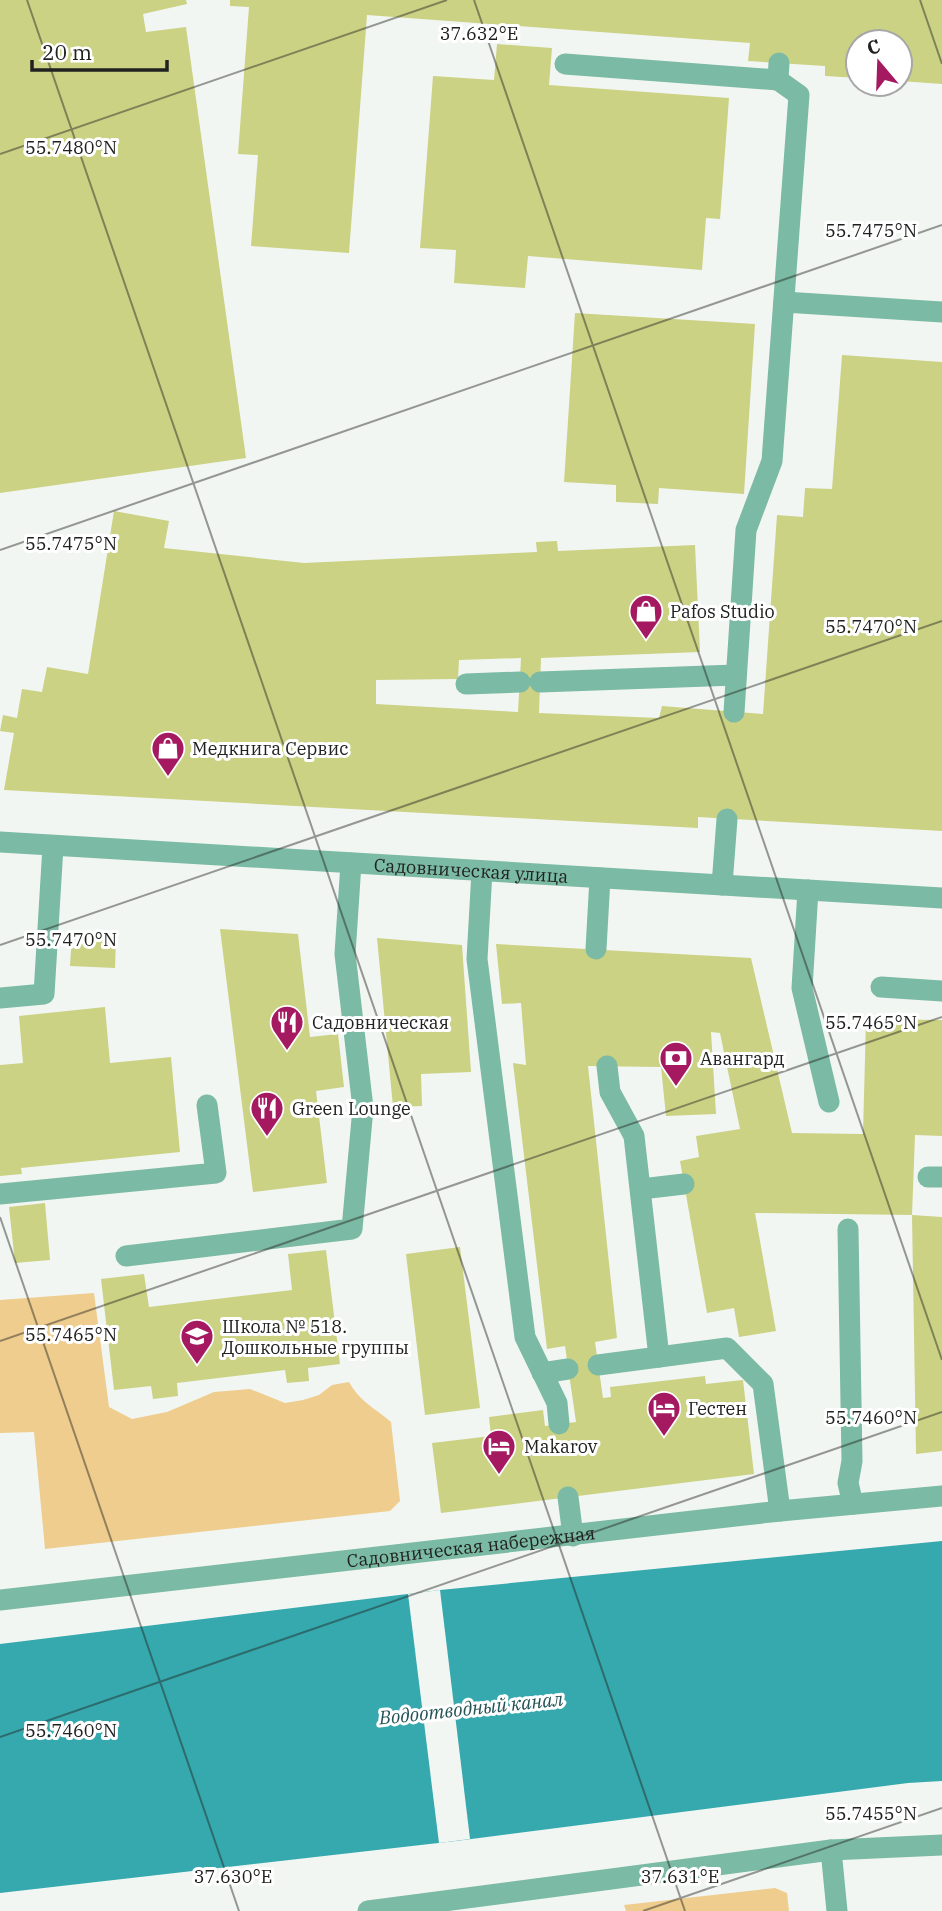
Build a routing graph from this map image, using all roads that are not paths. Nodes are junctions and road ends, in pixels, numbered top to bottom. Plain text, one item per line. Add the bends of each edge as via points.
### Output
1 (565, 64) dead end
2 (784, 302) junction
3 (942, 313) edge
4 (736, 675) junction
5 (466, 684) dead end
6 (734, 712) dead end
7 (727, 819) dead end
8 (0, 842) edge
9 (53, 846) junction
10 (351, 863) junction
11 (482, 871) junction
12 (600, 878) junction
13 (722, 885) junction
14 (808, 890) junction
15 (942, 898) edge
16 (596, 949) dead end
17 (881, 987) dead end
18 (942, 990) edge
19 (0, 998) edge
20 (607, 1066) dead end
21 (829, 1102) dead end
22 (207, 1105) dead end
23 (684, 1184) dead end
24 (640, 1189) junction
25 (0, 1194) edge
26 (848, 1228) dead end
27 (126, 1256) dead end
28 (659, 1357) junction
29 (598, 1364) dead end
30 (568, 1369) dead end
31 (542, 1373) junction
32 (559, 1424) dead end
33 (942, 1496) edge
34 (568, 1497) dead end
35 (853, 1504) junction
36 (780, 1511) junction
37 (573, 1536) junction
38 (0, 1600) edge
39 (942, 1845) edge
40 (831, 1850) junction
41 (400, 1909) edge
42 (368, 1911) edge
43 (837, 1911) edge

1 - 2 street via 779,71 799,95
2 - 3 street
2 - 4 street via 772,461 746,530
4 - 5 street
4 - 6 street
7 - 13 street
8 - 9 street, Садовническая улица
9 - 10 street, Садовническая улица
9 - 19 street via 44,994
10 - 11 street, Садовническая улица
10 - 27 street via 345,954 363,1108 352,1229
11 - 12 street, Садовническая улица
11 - 31 street via 477,959 525,1337
12 - 13 street, Садовническая улица
12 - 16 street
13 - 14 street, Садовническая улица
14 - 15 street, Садовническая улица
14 - 21 street via 802,988
17 - 18 street
20 - 24 street via 610,1092 635,1136
22 - 25 street via 216,1173
23 - 24 street
24 - 28 street
26 - 35 street via 852,1461 848,1483
28 - 29 street
28 - 36 street via 727,1348 763,1384
30 - 31 street
31 - 32 street via 557,1403
33 - 35 street, Садовническая набережная
34 - 37 street
35 - 36 street, Садовническая набережная
36 - 37 street, Садовническая набережная
37 - 38 street, Садовническая набережная
39 - 40 street
40 - 41 street
40 - 43 street
41 - 42 street

